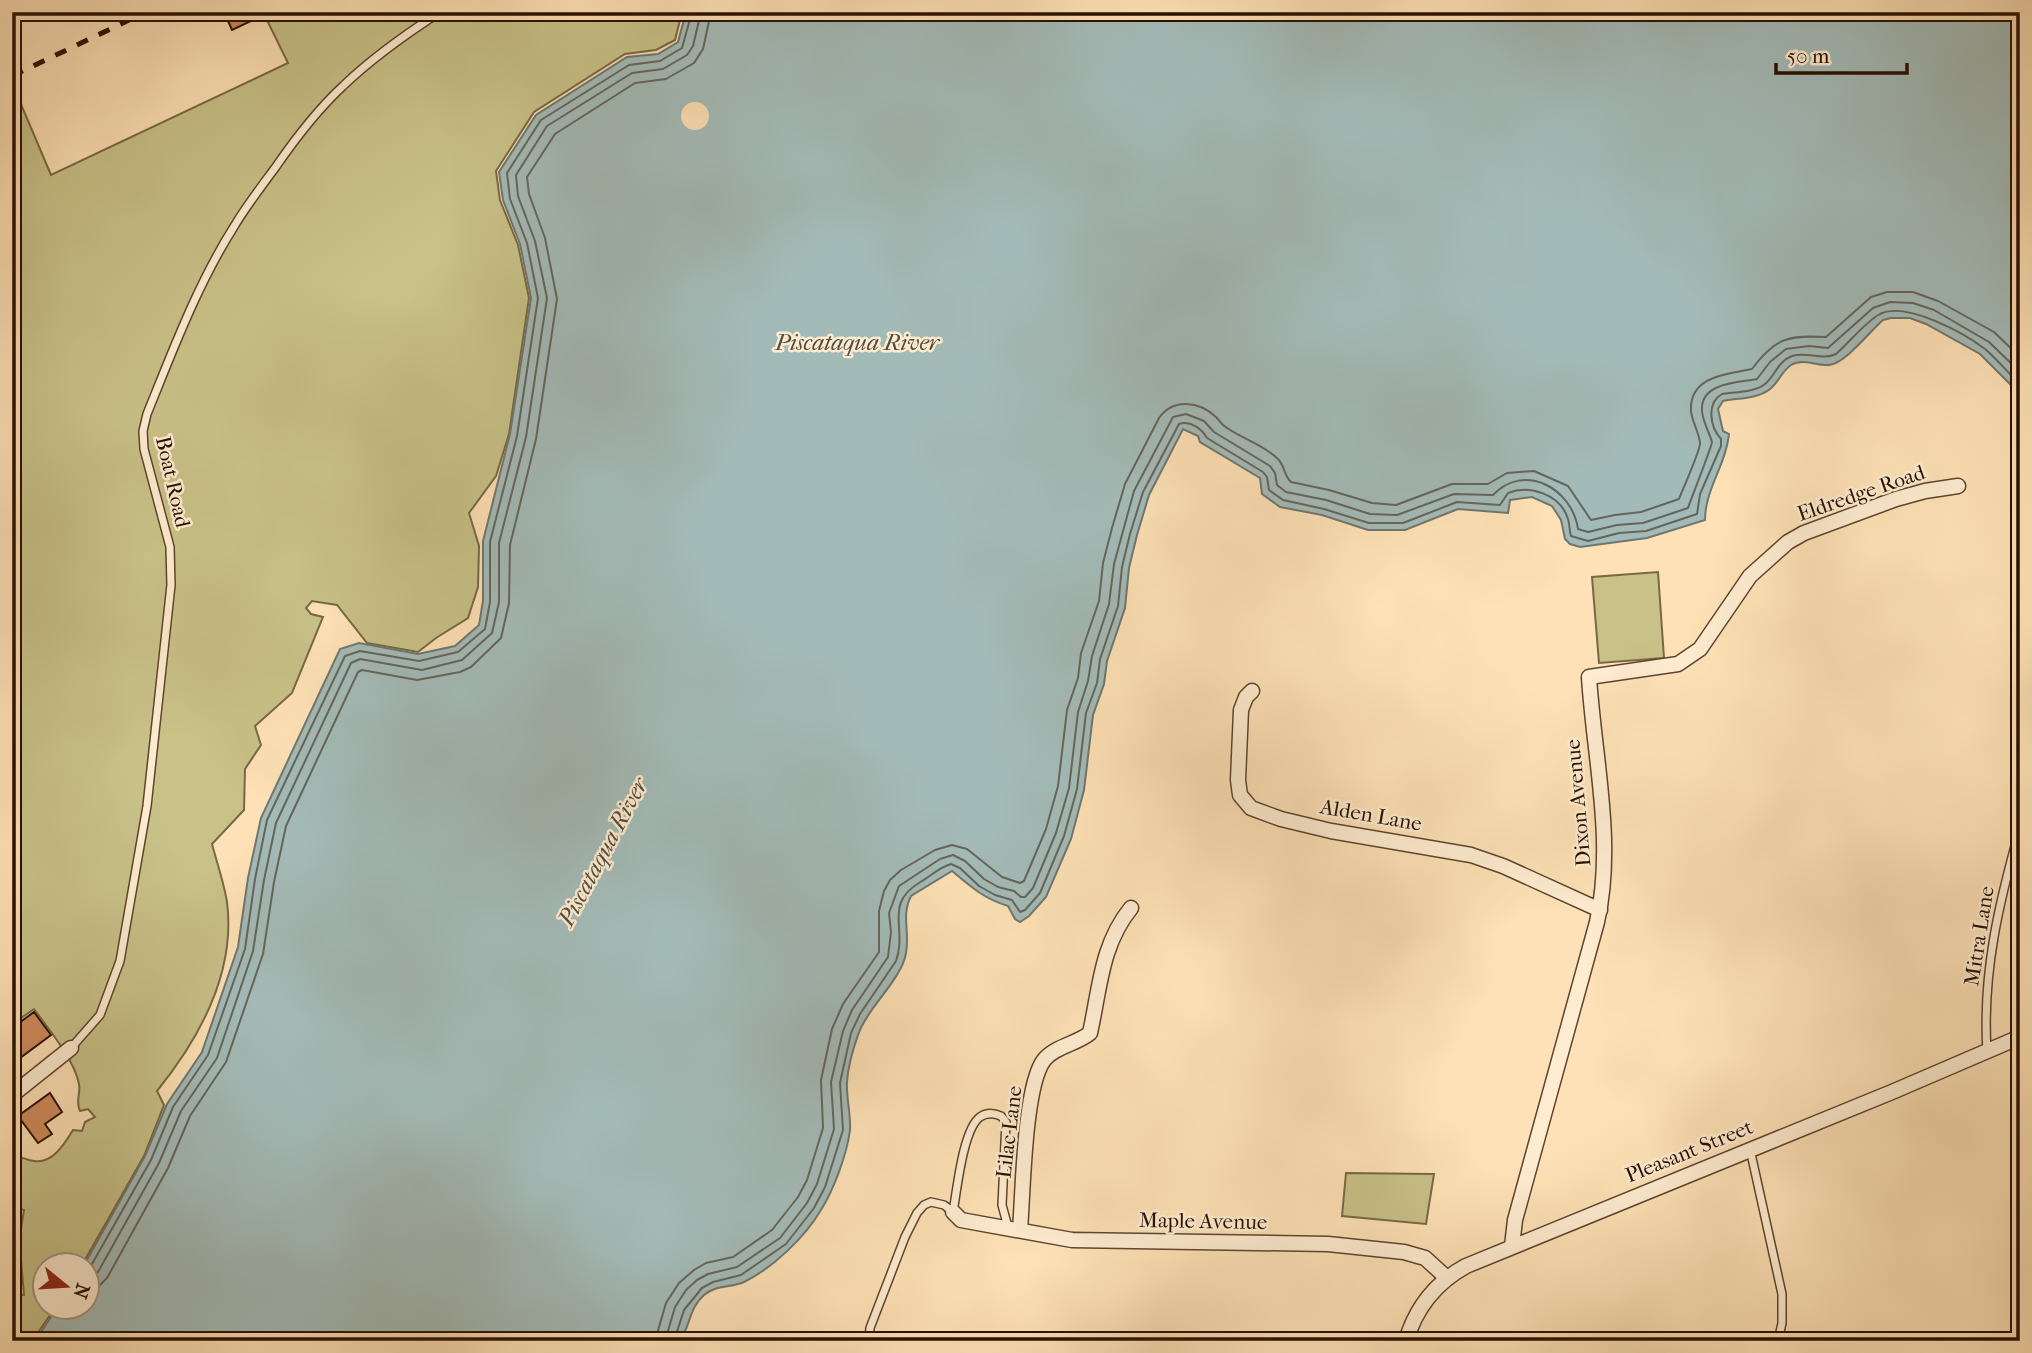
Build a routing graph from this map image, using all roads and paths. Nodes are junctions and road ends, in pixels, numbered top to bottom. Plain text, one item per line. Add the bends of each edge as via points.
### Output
1 (440, 12) edge
2 (1958, 486) dead end
3 (1750, 576) joint
4 (1252, 691) dead end
5 (2020, 828) edge
6 (1131, 908) dead end
7 (1600, 910) junction
8 (2020, 1037) edge
9 (71, 1048) joint
10 (1987, 1052) junction
11 (12, 1095) edge
12 (1750, 1149) junction
13 (953, 1212) junction
14 (1014, 1229) junction
15 (1512, 1246) junction
16 (1447, 1278) junction
17 (869, 1341) edge
18 (1406, 1341) edge
19 (1778, 1341) edge

1 - 9 lane, Boat Road via 341,87 281,160 221,249 147,414 144,449 170,547 171,584 147,806 120,961 100,1015
2 - 3 street, Eldredge Road via 1896,499 1804,533
3 - 7 street, Dixon Avenue via 1709,638 1691,656 1666,667 1589,677 1606,853
4 - 7 street, Alden Lane via 1241,710 1238,780 1243,800 1251,808 1331,831 1478,857
5 - 10 lane, Mitra Lane via 1996,918 1986,996
6 - 14 street, Lilac Lane via 1105,954 1090,1033 1051,1053 1040,1067 1031,1097
7 - 15 street, Dixon Avenue
8 - 10 street, Pleasant Street
9 - 11 street
10 - 12 street, Pleasant Street
12 - 15 street, Pleasant Street
12 - 19 lane via 1782,1294
13 - 14 street, Maple Avenue via 961,1220
13 - 14 lane via 968,1136 978,1118 995,1114 1006,1122 1002,1205
13 - 17 lane via 931,1202 917,1213 870,1328
14 - 16 street, Maple Avenue via 1072,1240 1328,1244 1425,1258
15 - 16 street, Pleasant Street
16 - 18 street, Pleasant Street via 1426,1299

